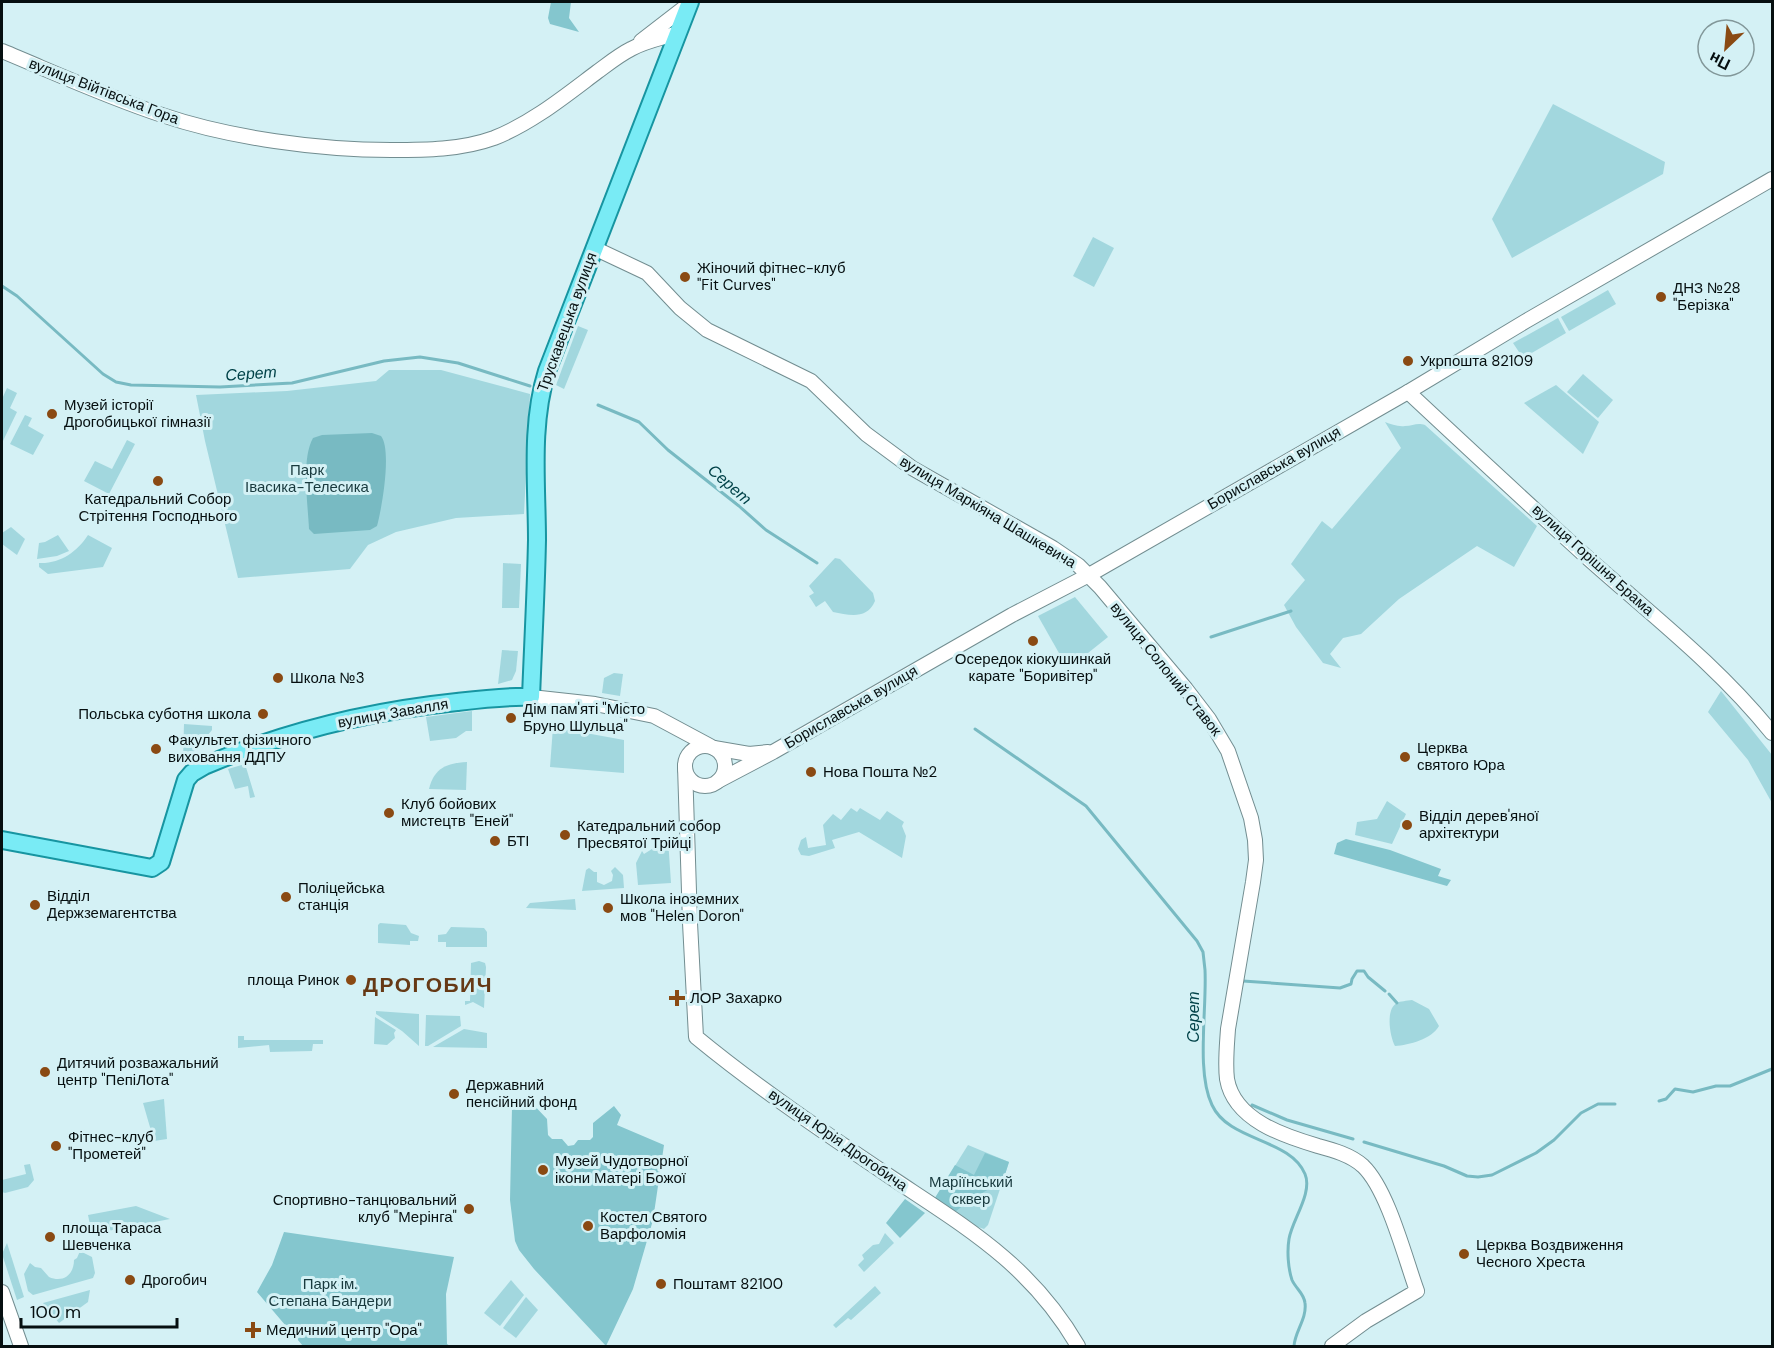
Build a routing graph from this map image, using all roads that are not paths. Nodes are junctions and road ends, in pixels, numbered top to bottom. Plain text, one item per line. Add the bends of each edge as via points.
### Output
1 (690, 3) edge
2 (678, 33) junction
3 (638, 45) junction
4 (2, 51) edge
5 (670, 53) junction
6 (1773, 179) edge
7 (594, 248) junction
8 (1408, 392) junction
9 (1089, 574) junction
10 (531, 697) junction
11 (670, 724) junction
12 (1773, 733) edge
13 (712, 747) junction
14 (773, 752) junction
15 (685, 764) junction
16 (716, 782) junction
17 (685, 803) junction
18 (2, 840) edge
19 (2, 1292) edge
20 (21, 1347) edge
21 (1078, 1347) edge
22 (1332, 1347) edge

1 - 2 main road, Трускавецька вулиця
1 - 3 street
2 - 3 street, вулиця Війтівська Гора
2 - 5 main road, Трускавецька вулиця
3 - 4 street, вулиця Війтівська Гора via 545,110 495,137 451,148 386,150 312,145 195,125 139,107
3 - 5 street
5 - 7 main road, Трускавецька вулиця
6 - 8 street, Бориславська вулиця
7 - 9 street, вулиця Маркіяна Шашкевича via 647,273 707,330 811,381 866,434 912,468 1053,548
7 - 10 main road, Трускавецька вулиця via 541,391
8 - 9 street, Бориславська вулиця
8 - 12 street, вулиця Горішня Брама via 1700,656
9 - 14 street, Бориславська вулиця
9 - 22 street, вулиця Солоний Ставок via 1222,738 1251,818 1256,860 1228,1029 1227,1082 1248,1114 1271,1129 1351,1158 1364,1167 1384,1198 1417,1291 1366,1321
10 - 11 street, Бориславська вулиця via 628,710
10 - 18 main road, вулиця Завалля via 384,711 334,723 204,766 189,776 161,862 152,867
11 - 13 street, Бориславська вулиця
11 - 15 street via 680,740
13 - 14 street, Бориславська вулиця via 749,754
13 - 15 street via 694,749
13 - 16 street via 722,754 725,764 724,773
14 - 16 street, Бориславська вулиця
15 - 16 street via 693,782
15 - 17 street
16 - 17 street, Бориславська вулиця
17 - 21 street, вулиця Юрія Дрогобича via 696,1037 737,1071 991,1245 1040,1293
19 - 20 street

